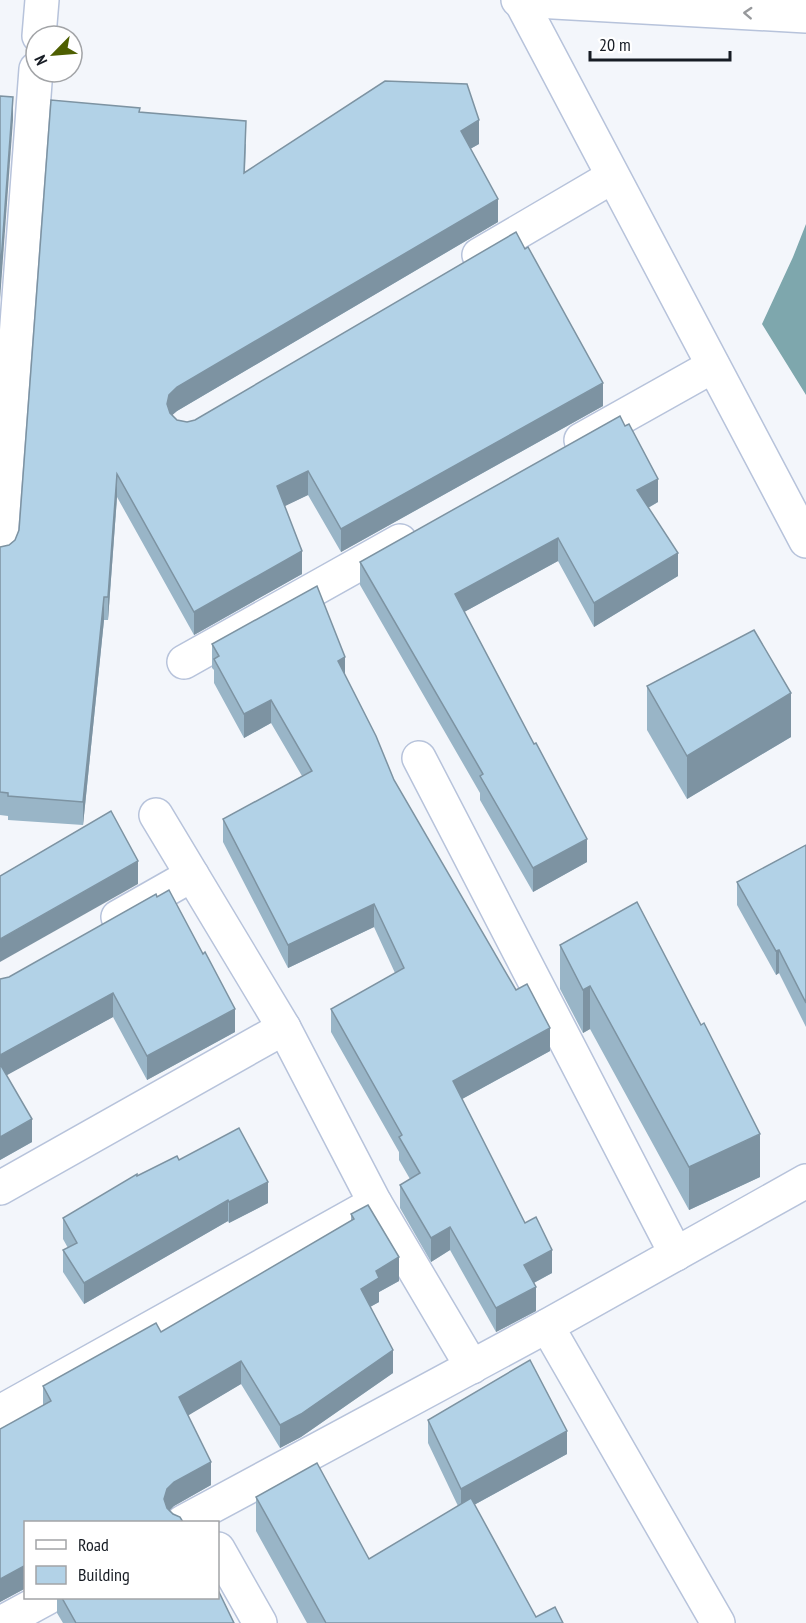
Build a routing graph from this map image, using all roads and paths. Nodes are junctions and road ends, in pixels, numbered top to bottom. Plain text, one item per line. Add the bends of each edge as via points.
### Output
1 (42, 0) edge
2 (520, 0) edge
3 (806, 16) edge
4 (40, 24) edge
5 (35, 84) edge
6 (612, 177) junction
7 (451, 272) edge
8 (713, 366) junction
9 (556, 454) edge
10 (422, 529) edge
11 (806, 541) edge
12 (0, 552) edge
13 (184, 662) dead end
14 (419, 758) dead end
15 (156, 815) dead end
16 (192, 875) junction
17 (91, 932) edge
18 (284, 1028) junction
19 (806, 1181) edge
20 (0, 1188) edge
21 (375, 1203) junction
22 (676, 1254) junction
23 (547, 1326) junction
24 (472, 1367) junction
25 (0, 1412) edge
26 (194, 1520) edge
27 (219, 1551) edge
28 (45, 1599) edge
29 (1, 1623) edge
30 (260, 1623) edge
31 (718, 1623) edge

1 - 4 street
3 -> 2 street
2 - 6 street
5 - 12 street
6 - 7 street
6 - 8 street
8 - 9 street
8 - 11 street
10 - 13 street
14 - 22 street
15 - 16 street
16 - 17 street
16 - 18 street
18 - 20 street
18 - 21 street
19 - 22 street
21 - 24 street
21 - 25 street
22 - 23 street
23 - 24 street
23 - 31 street
24 - 26 street
27 - 30 street
28 - 29 street

